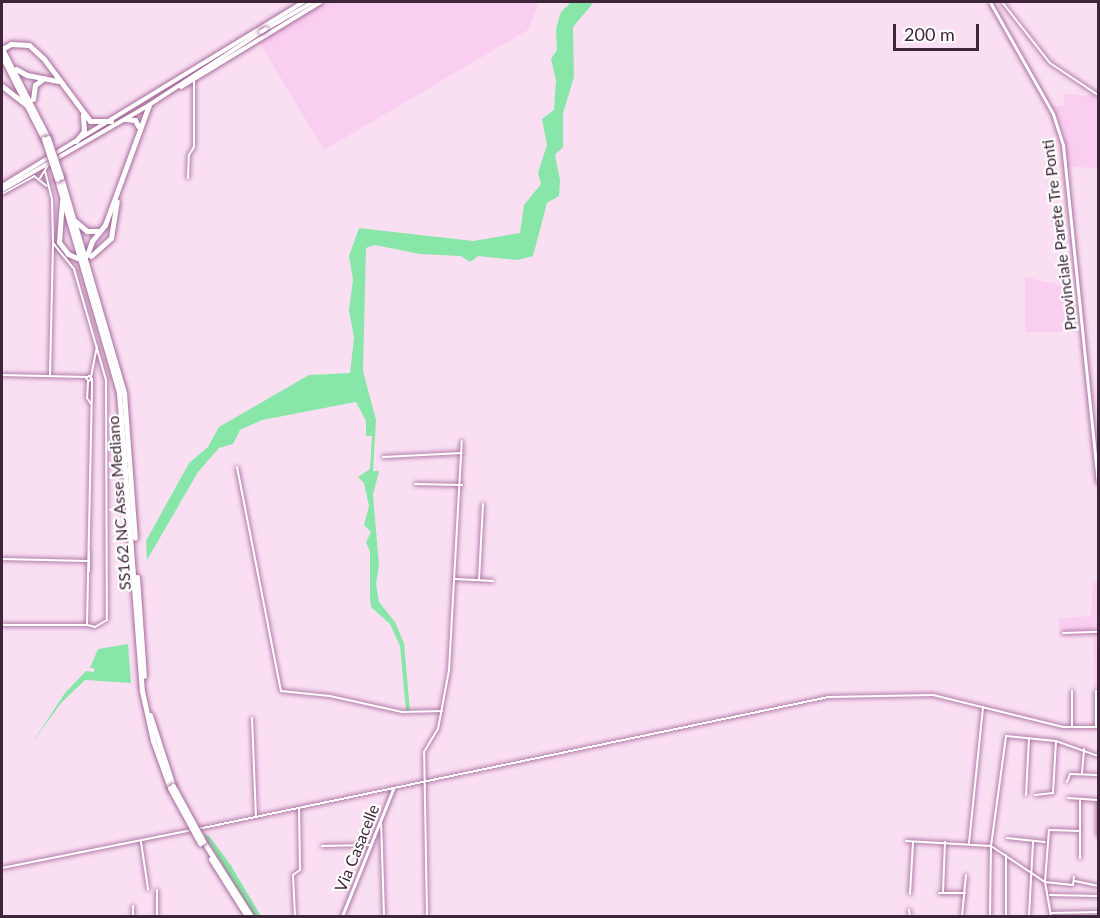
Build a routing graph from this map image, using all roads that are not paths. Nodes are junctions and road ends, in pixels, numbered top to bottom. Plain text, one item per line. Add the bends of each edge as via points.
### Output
1 (304, 2) edge
2 (313, 2) edge
3 (321, 2) edge
4 (990, 2) edge
5 (1002, 2) edge
6 (262, 31) junction
7 (2, 52) edge
8 (10, 63) junction
9 (45, 77) junction
10 (194, 80) junction
11 (59, 82) junction
12 (2, 86) edge
13 (175, 89) junction
14 (1098, 95) edge
15 (33, 104) junction
16 (149, 105) junction
17 (82, 113) junction
18 (35, 119) junction
19 (125, 119) junction
20 (111, 121) junction
21 (138, 128) junction
22 (46, 138) junction
23 (76, 141) junction
24 (51, 161) junction
25 (45, 171) junction
26 (40, 178) junction
27 (59, 178) junction
28 (188, 178) dead end
29 (48, 188) junction
30 (2, 190) edge
31 (61, 191) junction
32 (118, 191) junction
33 (74, 220) junction
34 (100, 230) junction
35 (53, 243) junction
36 (77, 258) dead end
37 (89, 258) junction
38 (107, 334) junction
39 (97, 347) junction
40 (2, 375) edge
41 (50, 376) junction
42 (89, 379) junction
43 (462, 441) dead end
44 (462, 453) junction
45 (383, 457) dead end
46 (237, 467) dead end
47 (1098, 482) edge
48 (415, 484) dead end
49 (462, 485) junction
50 (483, 504) dead end
51 (2, 559) edge
52 (90, 560) junction
53 (455, 579) junction
54 (479, 580) junction
55 (493, 581) dead end
56 (2, 625) edge
57 (87, 625) junction
58 (1098, 632) edge
59 (1063, 633) dead end
60 (1072, 691) dead end
61 (1096, 691) dead end
62 (983, 707) junction
63 (442, 711) junction
64 (252, 718) dead end
65 (1072, 727) junction
66 (1097, 727) edge
67 (1029, 737) junction
68 (1056, 741) junction
69 (1084, 749) junction
70 (1098, 756) edge
71 (1082, 774) junction
72 (1098, 775) edge
73 (425, 782) junction
74 (1067, 782) dead end
75 (393, 789) junction
76 (1026, 795) dead end
77 (1035, 795) dead end
78 (1068, 798) dead end
79 (1098, 800) edge
80 (1080, 801) dead end
81 (299, 808) junction
82 (256, 817) junction
83 (381, 820) junction
84 (1080, 831) junction
85 (1098, 836) edge
86 (1007, 838) dead end
87 (141, 841) junction
88 (906, 841) dead end
89 (1033, 841) junction
90 (202, 842) junction
91 (913, 842) junction
92 (945, 842) junction
93 (1045, 842) dead end
94 (969, 843) junction
95 (371, 845) junction
96 (322, 846) dead end
97 (991, 846) junction
98 (1006, 855) junction
99 (1080, 858) dead end
100 (2, 868) edge
101 (1030, 872) junction
102 (966, 874) dead end
103 (1074, 877) dead end
104 (1075, 881) dead end
105 (1045, 882) junction
106 (1098, 886) edge
107 (148, 889) dead end
108 (157, 890) dead end
109 (914, 892) dead end
110 (965, 893) junction
111 (1050, 895) junction
112 (1098, 896) edge
113 (133, 906) dead end
114 (909, 910) dead end
115 (1098, 912) edge
116 (1051, 915) edge
117 (133, 916) edge
118 (157, 916) edge
119 (247, 916) edge
120 (251, 916) edge
121 (295, 916) edge
122 (342, 916) edge
123 (384, 916) edge
124 (427, 916) edge
125 (910, 916) edge
126 (963, 916) edge
127 (990, 916) edge
128 (1006, 916) edge
129 (1029, 916) edge

1 - 6 main road
2 - 6 main road
3 - 6 main road
4 - 47 street, Provinciale Parete Tre Ponti via 1048,104 1063,145
5 - 14 street via 1050,63
6 - 10 main road
6 - 13 main road
6 - 20 main road
7 - 8 highway, SS162 NC Asse Mediano
7 - 11 highway via 11,44 28,45 44,58
7 - 18 highway, SS162 NC Asse Mediano
8 - 9 highway via 27,75
8 - 15 highway, SS162 NC Asse Mediano
9 - 11 highway
9 - 15 highway via 33,89
10 - 13 main road
10 - 28 street via 194,147 189,155
11 - 17 highway
12 - 18 highway via 21,100
13 - 16 main road
15 - 22 highway, SS162 NC Asse Mediano
16 - 19 main road
16 - 21 highway
17 - 20 highway via 96,124
17 - 23 highway via 85,126
18 - 22 highway, SS162 NC Asse Mediano
19 - 21 highway via 135,120
19 - 24 main road
20 - 23 main road
21 - 32 highway
22 - 27 highway, SS162 NC Asse Mediano, bridge
23 - 30 main road
24 - 25 street
24 - 30 main road
25 - 26 street
25 - 29 street
26 - 29 street
26 - 30 street via 29,178
27 - 31 highway, SS162 NC Asse Mediano
27 - 33 highway, SS162 NC Asse Mediano
29 - 35 street
31 - 36 highway via 59,242
31 - 38 highway, SS162 NC Asse Mediano
32 - 34 highway
32 - 37 highway via 111,238
33 - 34 highway via 87,231
33 - 37 highway, SS162 NC Asse Mediano
34 - 37 highway via 88,247
35 - 39 street via 74,269
35 - 41 street
37 - 38 highway, SS162 NC Asse Mediano
38 - 90 highway, SS162 NC Asse Mediano, bridge via 124,422 140,643 154,738 172,787
39 - 42 street
39 - 57 street via 106,380 107,620 95,627
40 - 41 street
41 - 42 street
42 - 52 street
43 - 44 street
44 - 45 street
44 - 49 street
46 - 63 street via 281,691 330,696 402,712
48 - 49 street
49 - 53 street
50 - 54 street
51 - 52 street
52 - 57 street
53 - 54 street
53 - 63 street
54 - 55 street
56 - 57 street
58 - 59 street
60 - 65 street
61 - 66 street
62 - 65 street
62 - 73 street via 933,695 829,697
62 - 94 street
63 - 73 street via 436,734 424,748
64 - 82 street
65 - 66 street
67 - 68 street
67 - 76 street
67 - 97 street via 1006,736
68 - 69 street
68 - 77 street via 1053,793
69 - 70 street
69 - 71 street
71 - 72 street
71 - 74 street via 1068,775
73 - 75 street
73 - 124 street
75 - 81 street
75 - 83 street, Via Casacelle
78 - 79 street
79 - 85 street
80 - 84 street
81 - 82 street
81 - 121 street via 300,870 293,875
82 - 87 street
83 - 95 street, Via Casacelle
83 - 123 street
84 - 99 street
84 - 105 street via 1049,830
86 - 89 street
87 - 100 street
87 - 107 street
88 - 91 street
89 - 93 street
89 - 101 street
90 - 119 highway, SS162 NC Asse Mediano
90 - 120 highway, SS162 NC Asse Mediano
91 - 92 street
91 - 109 street via 910,893
92 - 94 street
92 - 110 street via 941,893
94 - 97 street
95 - 96 street
95 - 122 street, Via Casacelle
97 - 98 street
97 - 127 street
98 - 101 street
98 - 128 street
101 - 105 street
101 - 129 street
102 - 110 street
103 - 105 street via 1073,885
104 - 106 street
105 - 111 street
108 - 118 street
110 - 126 street
111 - 112 street
111 - 116 street
113 - 117 street
114 - 125 street
115 - 116 street

